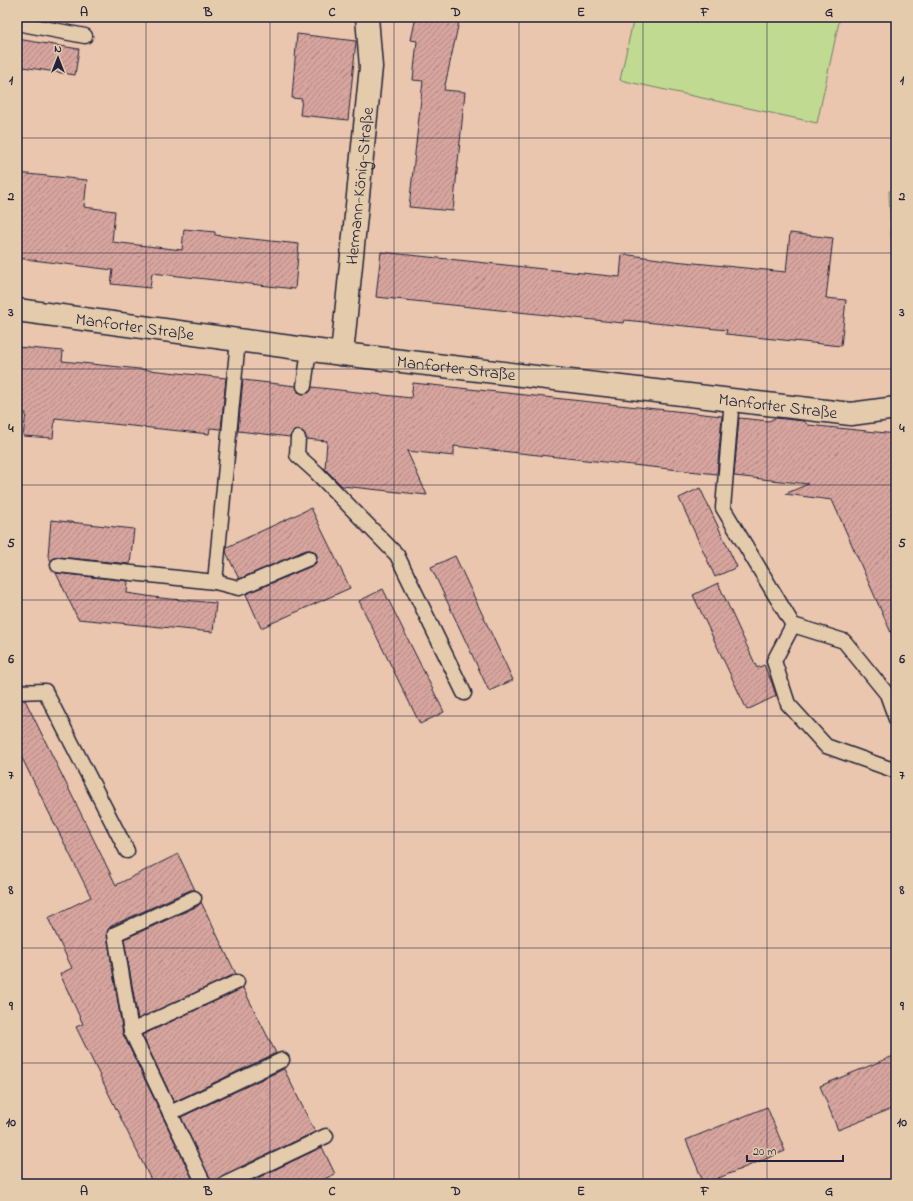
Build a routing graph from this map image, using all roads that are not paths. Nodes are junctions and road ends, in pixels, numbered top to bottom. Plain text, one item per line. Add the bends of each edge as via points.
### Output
1 (367, 17) edge
2 (17, 22) edge
3 (85, 36) dead end
4 (17, 310) edge
5 (238, 340) junction
6 (309, 350) junction
7 (342, 354) junction
8 (304, 386) dead end
9 (732, 399) junction
10 (896, 408) edge
11 (298, 438) dead end
12 (309, 558) dead end
13 (58, 565) dead end
14 (215, 582) junction
15 (793, 625) junction
16 (17, 692) edge
17 (464, 693) dead end
18 (896, 719) edge
19 (896, 771) edge
20 (127, 851) dead end
21 (194, 898) dead end
22 (237, 982) dead end
23 (131, 1031) junction
24 (282, 1060) dead end
25 (170, 1113) junction
26 (326, 1136) dead end
27 (204, 1184) edge
28 (225, 1184) edge

1 - 7 street, Hermann-König-Straße via 371,67
2 - 3 lane
4 - 5 street, Manforter Straße
5 - 6 street, Manforter Straße
5 - 14 lane
6 - 7 street, Manforter Straße
6 - 8 lane
7 - 9 street, Manforter Straße
9 - 10 street, Manforter Straße via 851,414
9 - 15 lane via 723,508
11 - 17 lane via 297,455 397,555
12 - 14 lane via 239,588
13 - 14 lane
15 - 18 lane via 844,641 887,694
15 - 19 lane via 774,662 788,704 826,746
16 - 20 lane via 45,691
21 - 23 lane via 115,934
22 - 23 lane
23 - 25 lane
24 - 25 lane
25 - 27 lane
26 - 28 lane

